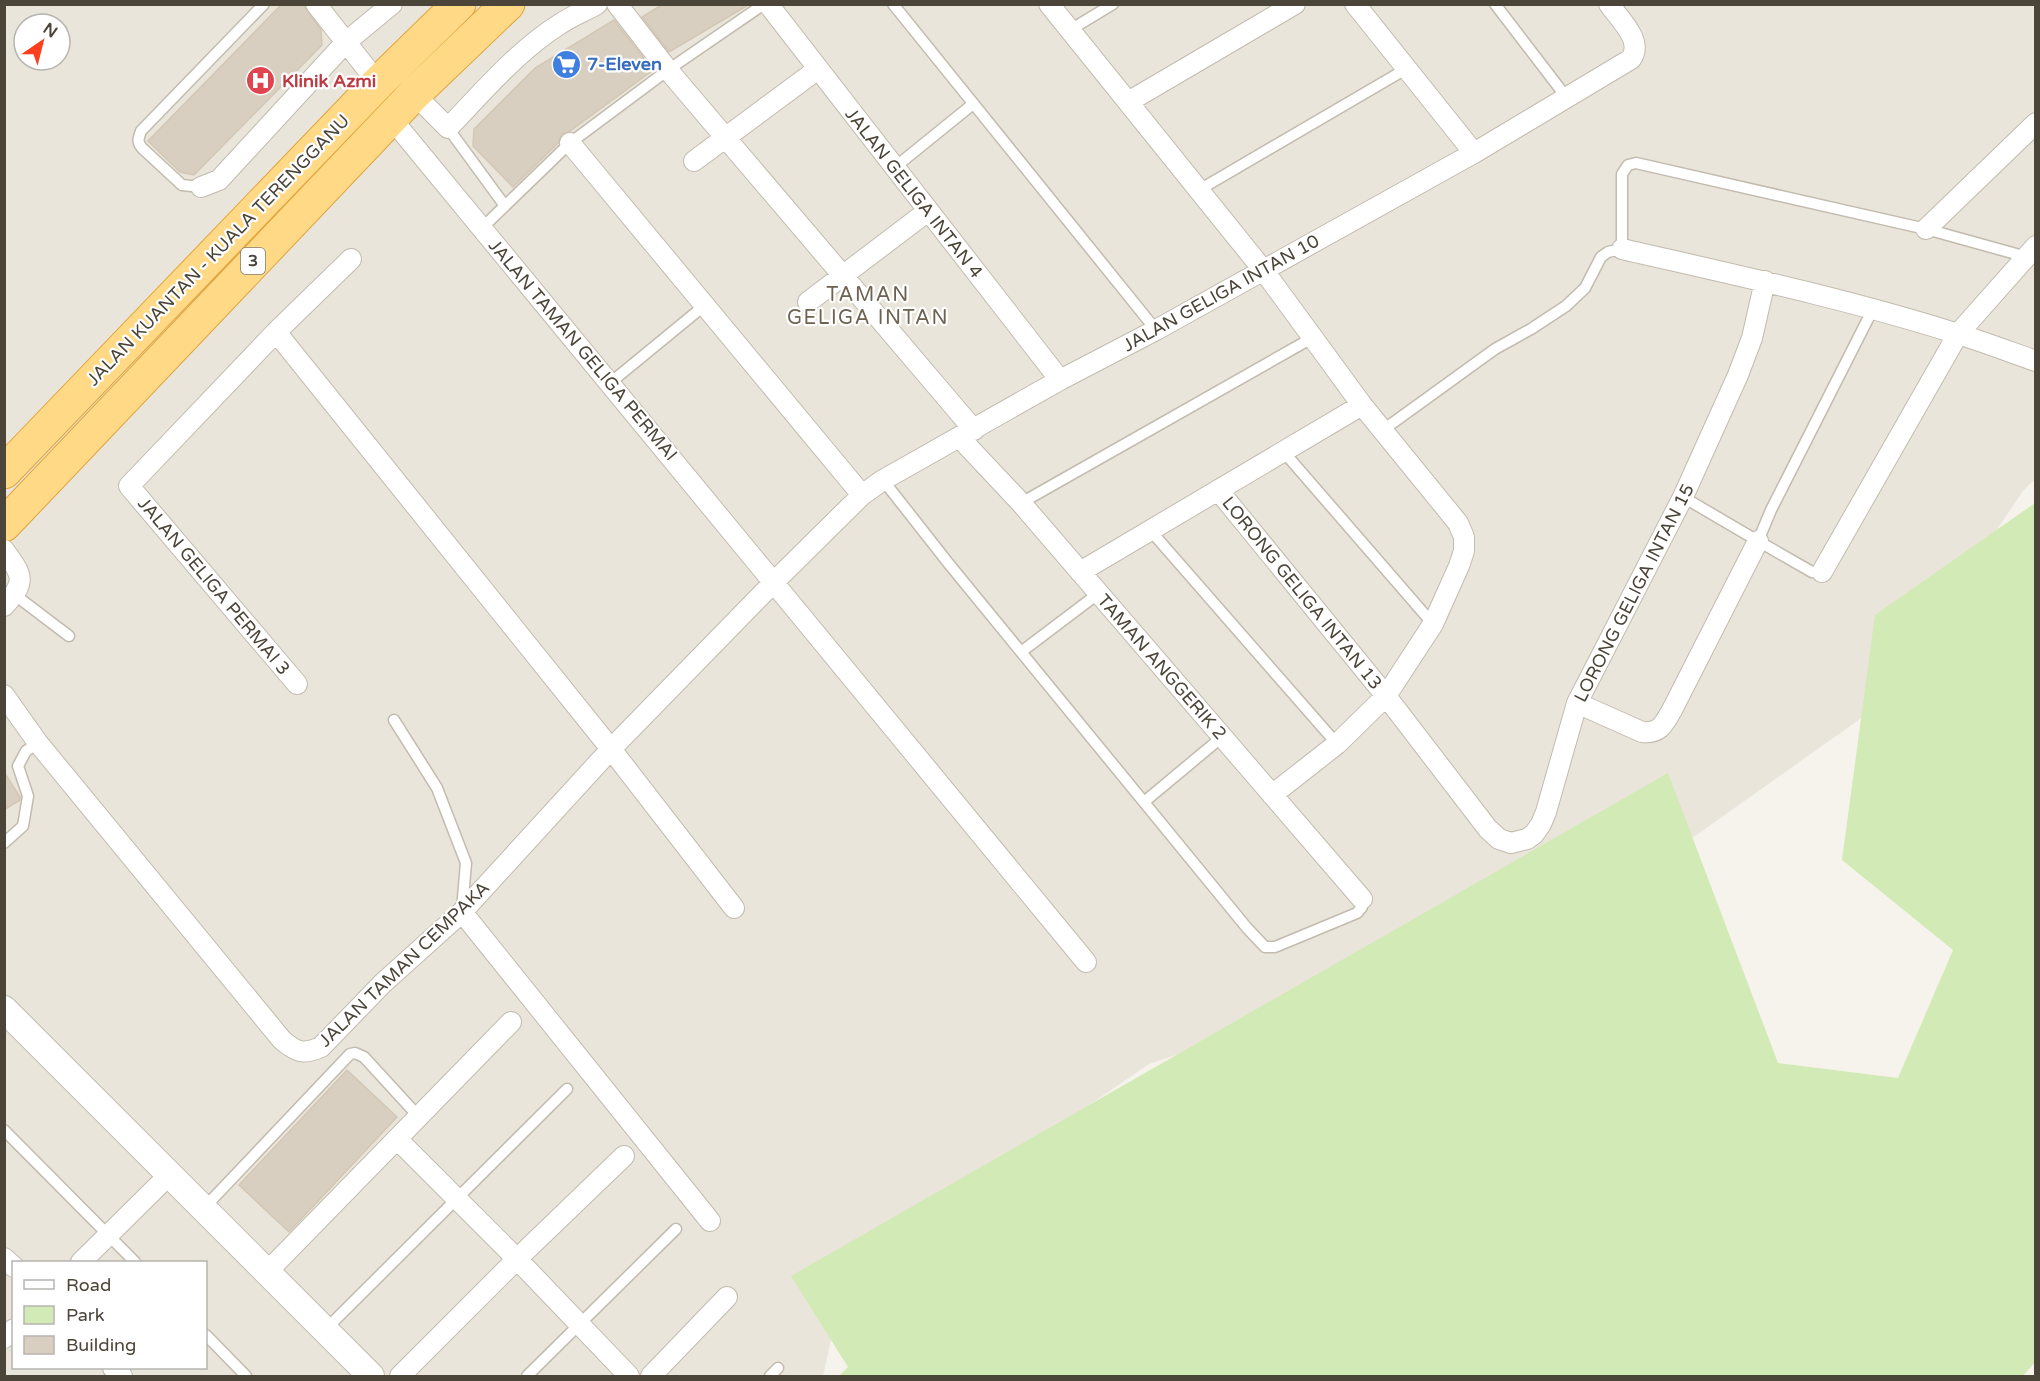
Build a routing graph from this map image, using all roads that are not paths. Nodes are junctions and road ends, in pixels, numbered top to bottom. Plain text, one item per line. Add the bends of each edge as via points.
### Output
1 (264, 4) edge
2 (316, 4) edge
3 (392, 4) edge
4 (459, 4) edge
5 (508, 4) edge
6 (597, 4) edge
7 (616, 4) edge
8 (766, 4) edge
9 (893, 4) edge
10 (1049, 4) edge
11 (1113, 4) edge
12 (1295, 4) edge
13 (1355, 4) edge
14 (1495, 4) edge
15 (1609, 4) edge
16 (1070, 30) junction
17 (346, 42) junction
18 (818, 69) junction
19 (1406, 69) junction
20 (668, 70) junction
21 (378, 83) junction
22 (414, 94) junction
23 (1567, 98) junction
24 (1128, 102) junction
25 (973, 104) junction
26 (392, 118) junction
27 (2036, 123) edge
28 (448, 128) junction
29 (726, 137) junction
30 (570, 142) junction
31 (1473, 153) junction
32 (694, 161) dead end
33 (894, 168) junction
34 (201, 187) joint
35 (1199, 190) junction
36 (505, 206) junction
37 (928, 211) junction
38 (482, 228) junction
39 (1926, 229) junction
40 (1622, 249) junction
41 (2032, 254) edge
42 (351, 259) dead end
43 (1264, 271) junction
44 (844, 275) junction
45 (1765, 281) junction
46 (808, 302) dead end
47 (705, 305) junction
48 (1873, 309) junction
49 (1156, 330) junction
50 (276, 332) junction
51 (1958, 334) junction
52 (1312, 338) junction
53 (2036, 361) edge
54 (1060, 380) junction
55 (610, 383) junction
56 (1362, 405) junction
57 (1383, 430) junction
58 (967, 433) junction
59 (1283, 451) junction
60 (4, 472) edge
61 (883, 480) junction
62 (1218, 490) junction
63 (862, 495) junction
64 (1683, 497) junction
65 (1021, 503) junction
66 (4, 525) edge
67 (1150, 530) junction
68 (1758, 541) junction
69 (4, 550) edge
70 (1080, 572) junction
71 (1822, 572) joint
72 (774, 582) junction
73 (1099, 593) junction
74 (10, 600) edge
75 (1432, 624) junction
76 (69, 636) dead end
77 (1021, 652) junction
78 (297, 684) dead end
79 (4, 695) edge
80 (1386, 696) junction
81 (1577, 703) junction
82 (394, 720) dead end
83 (1222, 737) junction
84 (38, 743) junction
85 (1336, 744) junction
86 (611, 748) junction
87 (1272, 795) junction
88 (1144, 802) junction
89 (4, 843) edge
90 (1362, 899) joint
91 (734, 908) dead end
92 (462, 912) junction
93 (1086, 962) dead end
94 (4, 1009) edge
95 (511, 1022) dead end
96 (567, 1089) dead end
97 (419, 1117) junction
98 (4, 1130) edge
99 (397, 1139) junction
100 (624, 1156) dead end
101 (170, 1174) junction
102 (456, 1199) junction
103 (204, 1208) junction
104 (710, 1221) dead end
105 (676, 1230) dead end
106 (108, 1235) junction
107 (517, 1259) junction
108 (83, 1261) edge
109 (133, 1261) edge
110 (267, 1272) junction
111 (727, 1297) dead end
112 (578, 1324) junction
113 (325, 1330) junction
114 (207, 1336) edge
115 (369, 1376) edge
116 (246, 1377) edge
117 (400, 1377) edge
118 (527, 1377) edge
119 (629, 1377) edge
120 (651, 1377) edge

1 - 34 lane via 138,138 142,148 182,185
2 - 17 street
3 - 17 street
4 - 21 highway, JALAN KUANTAN - KUALA TERENGGANU / 3
5 - 22 highway, JALAN KUANTAN - KUALA TERENGGANU / 3
6 - 28 street via 539,39
7 - 20 street, TAMAN ANGGERIK 2
8 - 18 street, JALAN GELIGA INTAN 4
8 - 20 lane
9 - 25 lane
10 - 16 street
11 - 16 lane
12 - 24 street
13 - 19 street
14 - 23 lane
15 - 23 street, JALAN GELIGA INTAN 10 via 1634,40 1635,53
16 - 24 street
17 - 21 street
17 - 34 street via 219,180
18 - 29 street
18 - 33 street, JALAN GELIGA INTAN 4
19 - 31 street
19 - 35 lane
20 - 29 street, TAMAN ANGGERIK 2
20 - 30 lane
21 - 60 highway, JALAN KUANTAN - KUALA TERENGGANU / 3
22 - 26 highway, JALAN KUANTAN - KUALA TERENGGANU / 3
22 - 28 street
23 - 31 street, JALAN GELIGA INTAN 10
24 - 35 street
25 - 33 lane
25 - 49 lane
26 - 38 street, JALAN TAMAN GELIGA PERMAI
26 - 66 highway, JALAN KUANTAN - KUALA TERENGGANU / 3
27 - 39 street
28 - 36 lane
29 - 32 street
29 - 44 street, TAMAN ANGGERIK 2
30 - 36 lane
30 - 47 street
31 - 43 street, JALAN GELIGA INTAN 10
33 - 37 street, JALAN GELIGA INTAN 4
35 - 43 street
36 - 38 lane
37 - 44 street
37 - 54 street, JALAN GELIGA INTAN 4
38 - 55 street, JALAN TAMAN GELIGA PERMAI
39 - 40 lane via 1636,163 1628,165 1622,174
39 - 41 lane
40 - 45 street
40 - 57 lane via 1601,257 1586,288 1566,306 1495,348
41 - 51 street
42 - 50 street
43 - 49 street, JALAN GELIGA INTAN 10
43 - 52 street
44 - 46 street
44 - 58 street, TAMAN ANGGERIK 2
45 - 48 street
45 - 64 street, LORONG GELIGA INTAN 15 via 1752,338 1738,375
47 - 55 lane
47 - 63 street
48 - 51 street
48 - 68 lane
49 - 54 street, JALAN GELIGA INTAN 10
50 - 78 street, JALAN GELIGA PERMAI 3 via 129,486
50 - 86 street
51 - 53 street
51 - 71 street
52 - 56 street
52 - 65 lane
54 - 58 street, JALAN GELIGA INTAN 10
55 - 72 street, JALAN TAMAN GELIGA PERMAI
56 - 57 street
56 - 59 street
57 - 75 street via 1458,523 1464,537 1459,566
58 - 61 street, JALAN GELIGA INTAN 10
58 - 65 street, TAMAN ANGGERIK 2
59 - 62 street
59 - 75 lane
61 - 63 street, JALAN GELIGA INTAN 10
61 - 77 lane
62 - 67 street
62 - 80 street, LORONG GELIGA INTAN 13
63 - 72 street, JALAN GELIGA INTAN 10
64 - 68 lane
64 - 81 street, LORONG GELIGA INTAN 15
65 - 70 street, TAMAN ANGGERIK 2
67 - 70 street
67 - 85 lane
68 - 71 lane via 1812,572
68 - 81 street via 1672,710 1658,730 1642,732
69 - 74 street via 18,569 21,581
70 - 73 street, TAMAN ANGGERIK 2
72 - 86 street, JALAN TAMAN CEMPAKA
72 - 93 street, JALAN TAMAN GELIGA PERMAI
73 - 77 lane
73 - 83 street, TAMAN ANGGERIK 2
74 - 76 lane
75 - 80 street
77 - 88 lane
79 - 84 street, JALAN TAMAN CEMPAKA
80 - 81 street, LORONG GELIGA INTAN 15 via 1488,829 1511,843 1527,839 1541,824
80 - 85 street
82 - 92 lane via 437,788 466,863
83 - 87 street, TAMAN ANGGERIK 2
83 - 88 lane
84 - 89 lane via 26,751 18,766 28,796 23,826
84 - 92 street, JALAN TAMAN CEMPAKA via 292,1049 311,1052 321,1047 383,983
85 - 87 street
86 - 91 street
86 - 92 street, JALAN TAMAN CEMPAKA
87 - 90 street, TAMAN ANGGERIK 2
88 - 90 lane via 1265,947 1275,947 1357,913
92 - 104 street
94 - 101 street
95 - 97 street
96 - 102 lane
97 - 99 street
97 - 103 lane via 364,1057 350,1054
98 - 106 lane
99 - 102 street
99 - 110 street
100 - 107 street
101 - 103 street
101 - 106 street
102 - 107 street
102 - 113 lane
103 - 110 street
105 - 112 lane
106 - 108 street
106 - 109 lane
107 - 112 street
107 - 117 street
110 - 113 street
111 - 120 street
112 - 118 lane
112 - 119 street
113 - 115 street
114 - 116 lane

